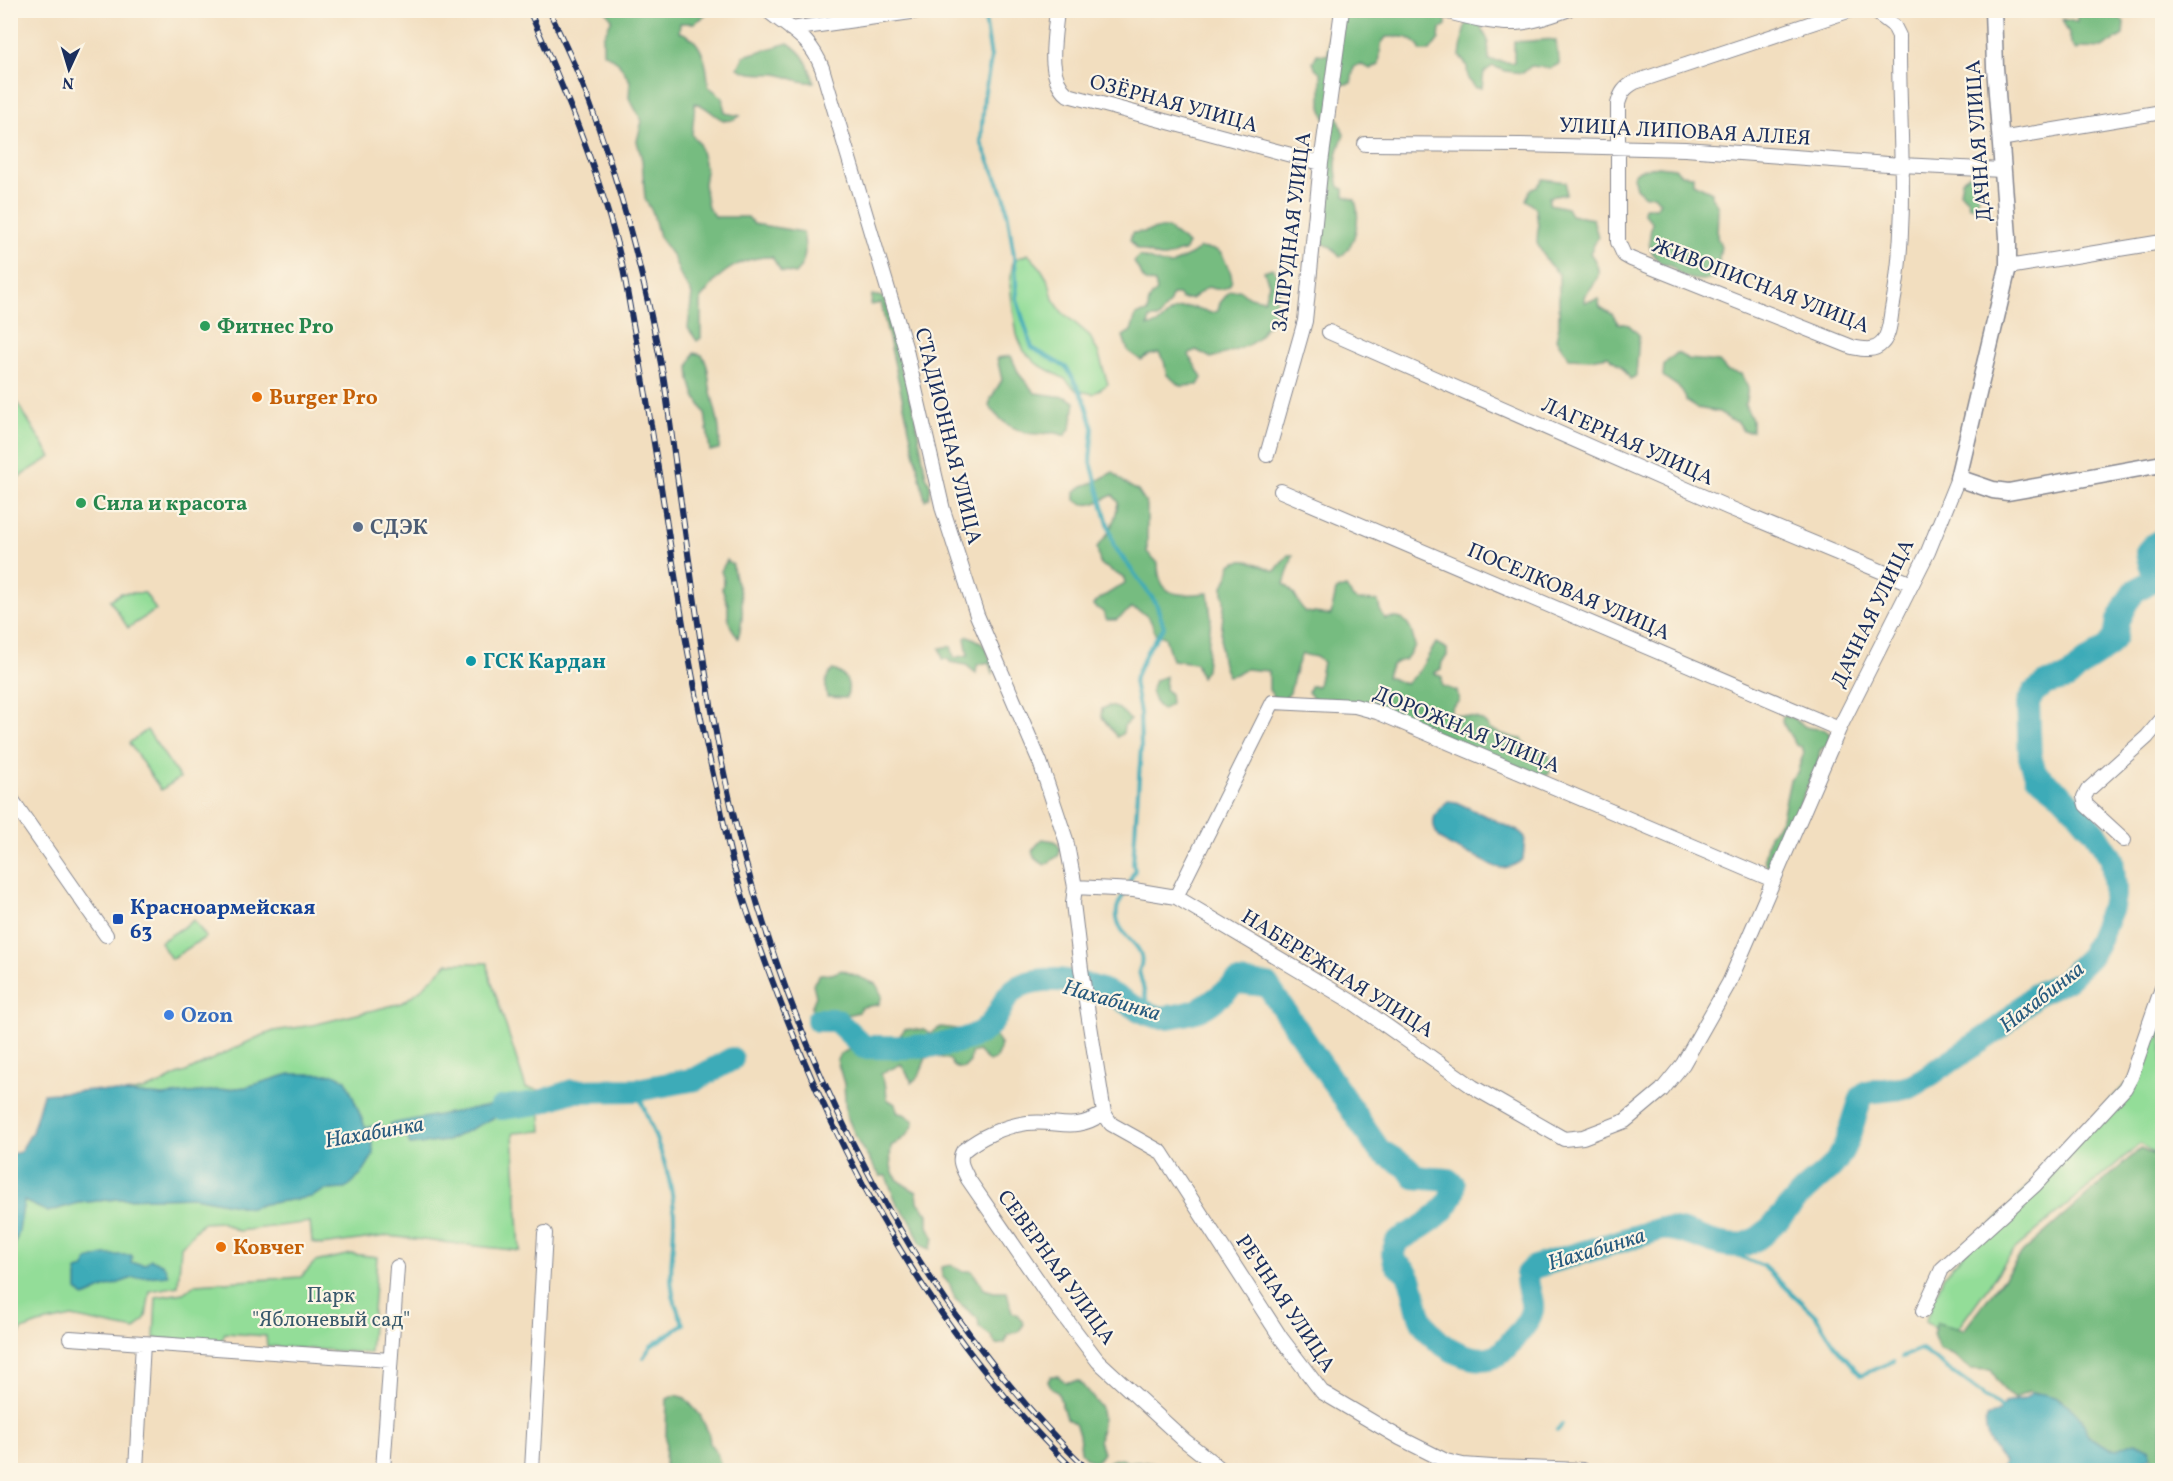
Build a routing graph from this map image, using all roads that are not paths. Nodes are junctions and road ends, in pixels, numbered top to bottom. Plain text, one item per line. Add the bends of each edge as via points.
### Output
1 (767, 10) edge
2 (925, 10) edge
3 (1057, 10) edge
4 (1342, 10) edge
5 (1440, 10) edge
6 (1567, 10) edge
7 (1851, 10) edge
8 (1873, 10) edge
9 (1993, 10) edge
10 (791, 29) junction
11 (2163, 112) edge
12 (2000, 139) junction
13 (1365, 144) dead end
14 (1618, 147) junction
15 (1321, 163) junction
16 (1901, 165) junction
17 (2002, 170) junction
18 (2163, 242) edge
19 (2008, 267) junction
20 (1329, 332) dead end
21 (1267, 455) dead end
22 (2163, 464) edge
23 (1958, 478) junction
24 (1281, 491) dead end
25 (1912, 584) junction
26 (2163, 719) edge
27 (1839, 729) junction
28 (10, 797) edge
29 (2124, 840) dead end
30 (1773, 880) junction
31 (1074, 887) junction
32 (1176, 897) junction
33 (106, 935) dead end
34 (2163, 987) edge
35 (1104, 1113) junction
36 (1564, 1139) joint
37 (545, 1233) dead end
38 (397, 1267) dead end
39 (1923, 1311) dead end
40 (69, 1338) dead end
41 (143, 1343) junction
42 (390, 1360) junction
43 (136, 1470) edge
44 (383, 1470) edge
45 (532, 1470) edge
46 (1222, 1470) edge
47 (1583, 1470) edge

1 - 10 street, СТАДИОННАЯ УЛИЦА
2 - 10 street
3 - 15 street, ОЗЁРНАЯ УЛИЦА via 1055,75 1057,84 1068,95
4 - 15 street, ЗАПРУДНАЯ УЛИЦА
5 - 6 street via 1515,23
7 - 14 street, ЖИВОПИСНАЯ УЛИЦА via 1627,86 1618,104
8 - 16 street, ЖИВОПИСНАЯ УЛИЦА via 1894,26 1899,36
9 - 12 street, ДАЧНАЯ УЛИЦА
10 - 31 street, СТАДИОННАЯ УЛИЦА via 808,42 822,68 906,350 943,510 977,615 1058,812
11 - 12 street
12 - 17 street, ДАЧНАЯ УЛИЦА
13 - 14 street, УЛИЦА ЛИПОВАЯ АЛЛЕЯ
14 - 16 street, УЛИЦА ЛИПОВАЯ АЛЛЕЯ
14 - 16 street, ЖИВОПИСНАЯ УЛИЦА via 1618,242 1624,255 1861,349 1878,346 1888,331 1899,272
15 - 21 street, ЗАПРУДНАЯ УЛИЦА via 1305,321
16 - 17 street, УЛИЦА ЛИПОВАЯ АЛЛЕЯ
17 - 19 street, ДАЧНАЯ УЛИЦА
18 - 19 street
19 - 23 street, ДАЧНАЯ УЛИЦА
20 - 25 street, ЛАГЕРНАЯ УЛИЦА via 1726,507
22 - 23 street via 2008,492
23 - 25 street, ДАЧНАЯ УЛИЦА
24 - 27 street, ПОСЕЛКОВАЯ УЛИЦА
25 - 27 street, ДАЧНАЯ УЛИЦА
26 - 29 street via 2084,798 2091,811
27 - 30 street, ДАЧНАЯ УЛИЦА
28 - 33 street
30 - 32 street, ДОРОЖНАЯ УЛИЦА via 1377,712 1355,706 1273,702
30 - 36 street, ДАЧНАЯ УЛИЦА via 1729,983 1683,1064 1662,1090 1625,1120 1584,1137
31 - 32 street, НАБЕРЕЖНАЯ УЛИЦА
31 - 35 street, СТАДИОННАЯ УЛИЦА via 1081,969
32 - 36 street, НАБЕРЕЖНАЯ УЛИЦА via 1354,1003 1473,1087
34 - 39 street via 2125,1088 2035,1185 1942,1269
35 - 46 street, СЕВЕРНАЯ УЛИЦА via 1086,1123 1026,1123 989,1134 967,1148 960,1161 968,1179 1098,1360
35 - 47 street, РЕЧНАЯ УЛИЦА via 1111,1124 1161,1152 1281,1338 1322,1392 1446,1461
37 - 45 street
38 - 42 street
40 - 41 street
41 - 42 street
41 - 43 street
42 - 44 street

